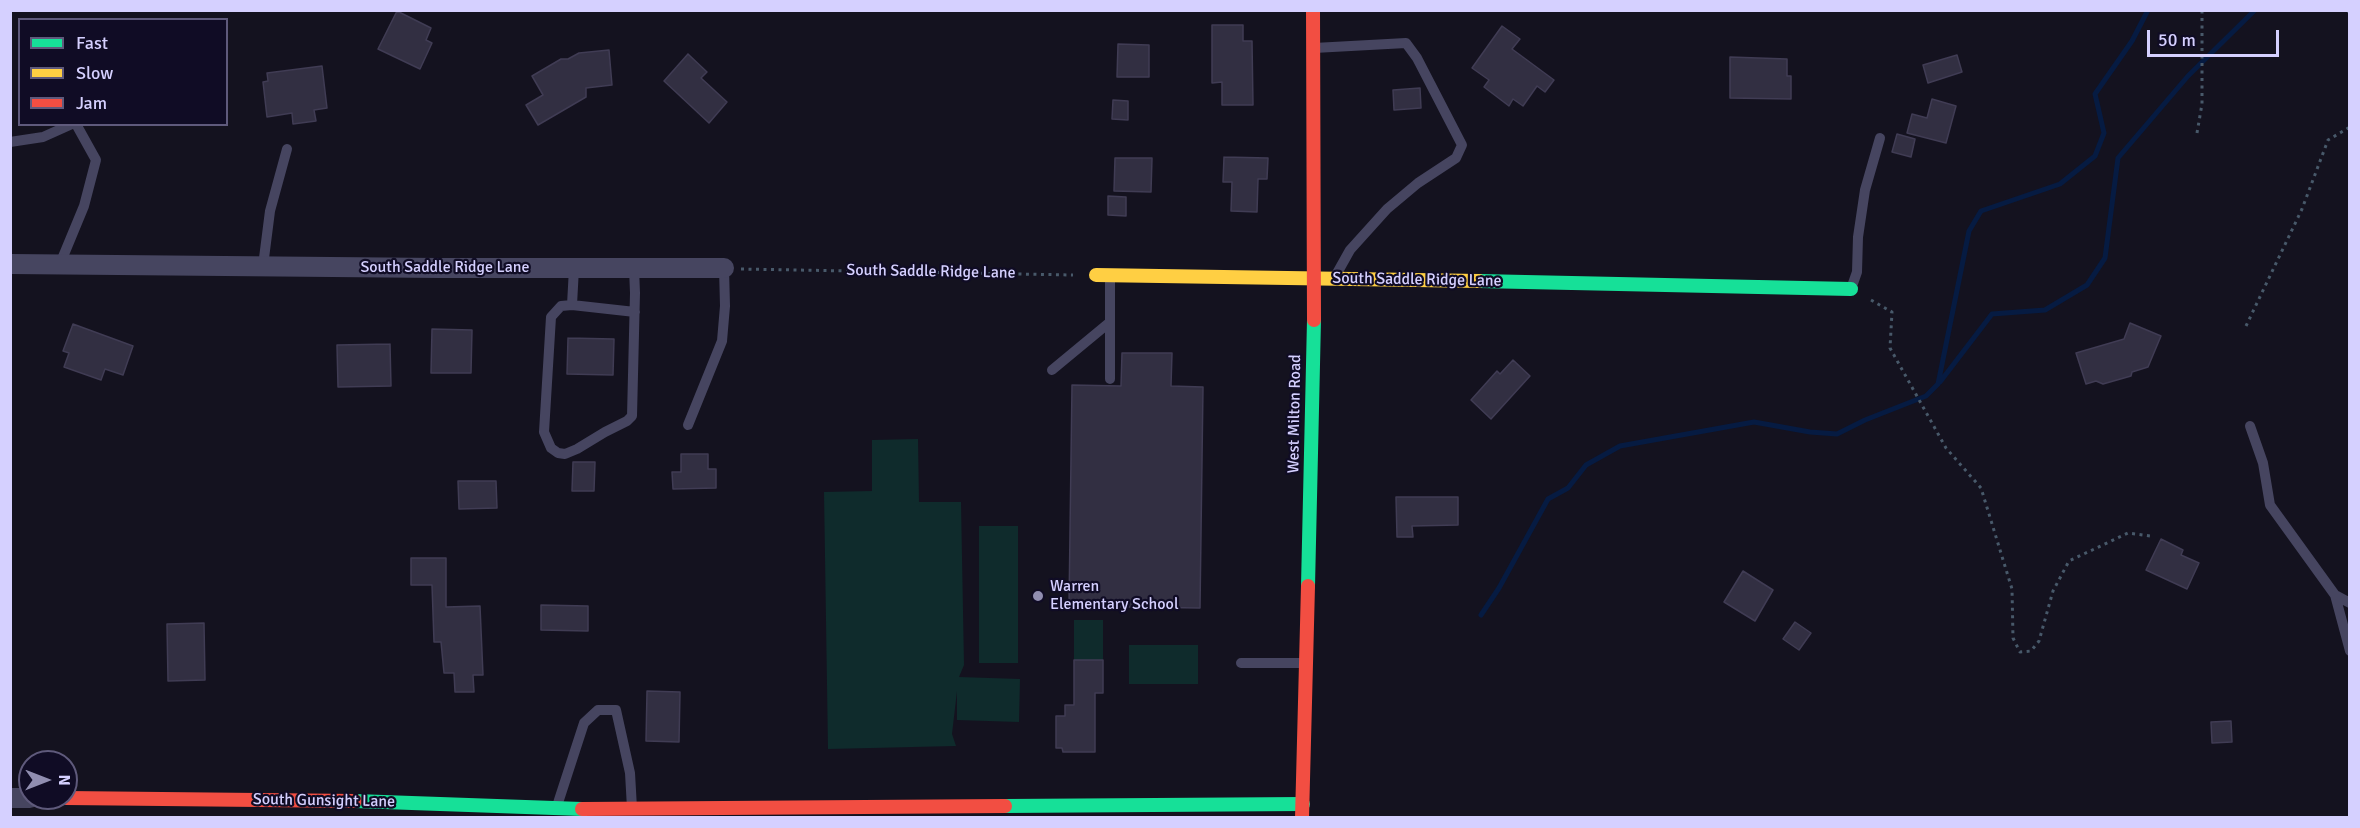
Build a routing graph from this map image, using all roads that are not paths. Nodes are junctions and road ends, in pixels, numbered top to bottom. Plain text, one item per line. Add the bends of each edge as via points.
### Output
1 (1313, 10) edge
2 (1312, 48) junction
3 (69, 126) edge
4 (75, 126) edge
5 (1880, 138) dead end
6 (10, 141) edge
7 (287, 148) dead end
8 (10, 264) edge
9 (60, 264) junction
10 (264, 266) junction
11 (574, 268) junction
12 (634, 268) junction
13 (724, 268) joint
14 (1096, 275) road end
15 (1110, 275) junction
16 (1314, 278) junction
17 (1334, 278) junction
18 (1851, 290) joint
19 (572, 305) junction
20 (635, 312) junction
21 (1110, 322) junction
22 (1052, 370) dead end
23 (1110, 379) dead end
24 (688, 425) dead end
25 (2250, 426) dead end
26 (2335, 595) junction
27 (2349, 603) edge
28 (2349, 651) edge
29 (1241, 663) dead end
30 (1306, 663) junction
31 (78, 798) edge
32 (556, 808) junction
33 (632, 809) junction
34 (1302, 811) edge

1 - 2 street, West Milton Road
2 - 16 street, West Milton Road
2 - 17 lane via 1406,43 1462,145 1456,158 1387,209 1350,250
3 - 6 lane via 43,137
4 - 9 lane via 96,160 84,206
5 - 18 lane via 1865,190 1857,272
7 - 10 lane via 270,211
8 - 9 street, South Saddle Ridge Lane
9 - 10 street, South Saddle Ridge Lane
10 - 11 street, South Saddle Ridge Lane
11 - 12 street, South Saddle Ridge Lane
11 - 19 lane
12 - 13 street, South Saddle Ridge Lane
12 - 20 lane
13 - 24 lane via 722,341
14 - 15 street, South Saddle Ridge Lane
15 - 16 street, South Saddle Ridge Lane
15 - 21 lane
16 - 17 street, South Saddle Ridge Lane
16 - 30 street, West Milton Road
17 - 18 street, South Saddle Ridge Lane
19 - 20 lane
19 - 20 lane via 561,306 551,317 544,432 551,448 565,454 632,416
21 - 22 lane
21 - 23 lane
25 - 26 lane via 2263,463 2270,505
26 - 27 lane
26 - 28 lane
29 - 30 lane
30 - 34 street, West Milton Road
31 - 32 street, South Gunsight Lane via 304,799
32 - 33 street, South Gunsight Lane
32 - 33 lane via 584,723 598,710 616,710 630,773
33 - 34 street, South Gunsight Lane

